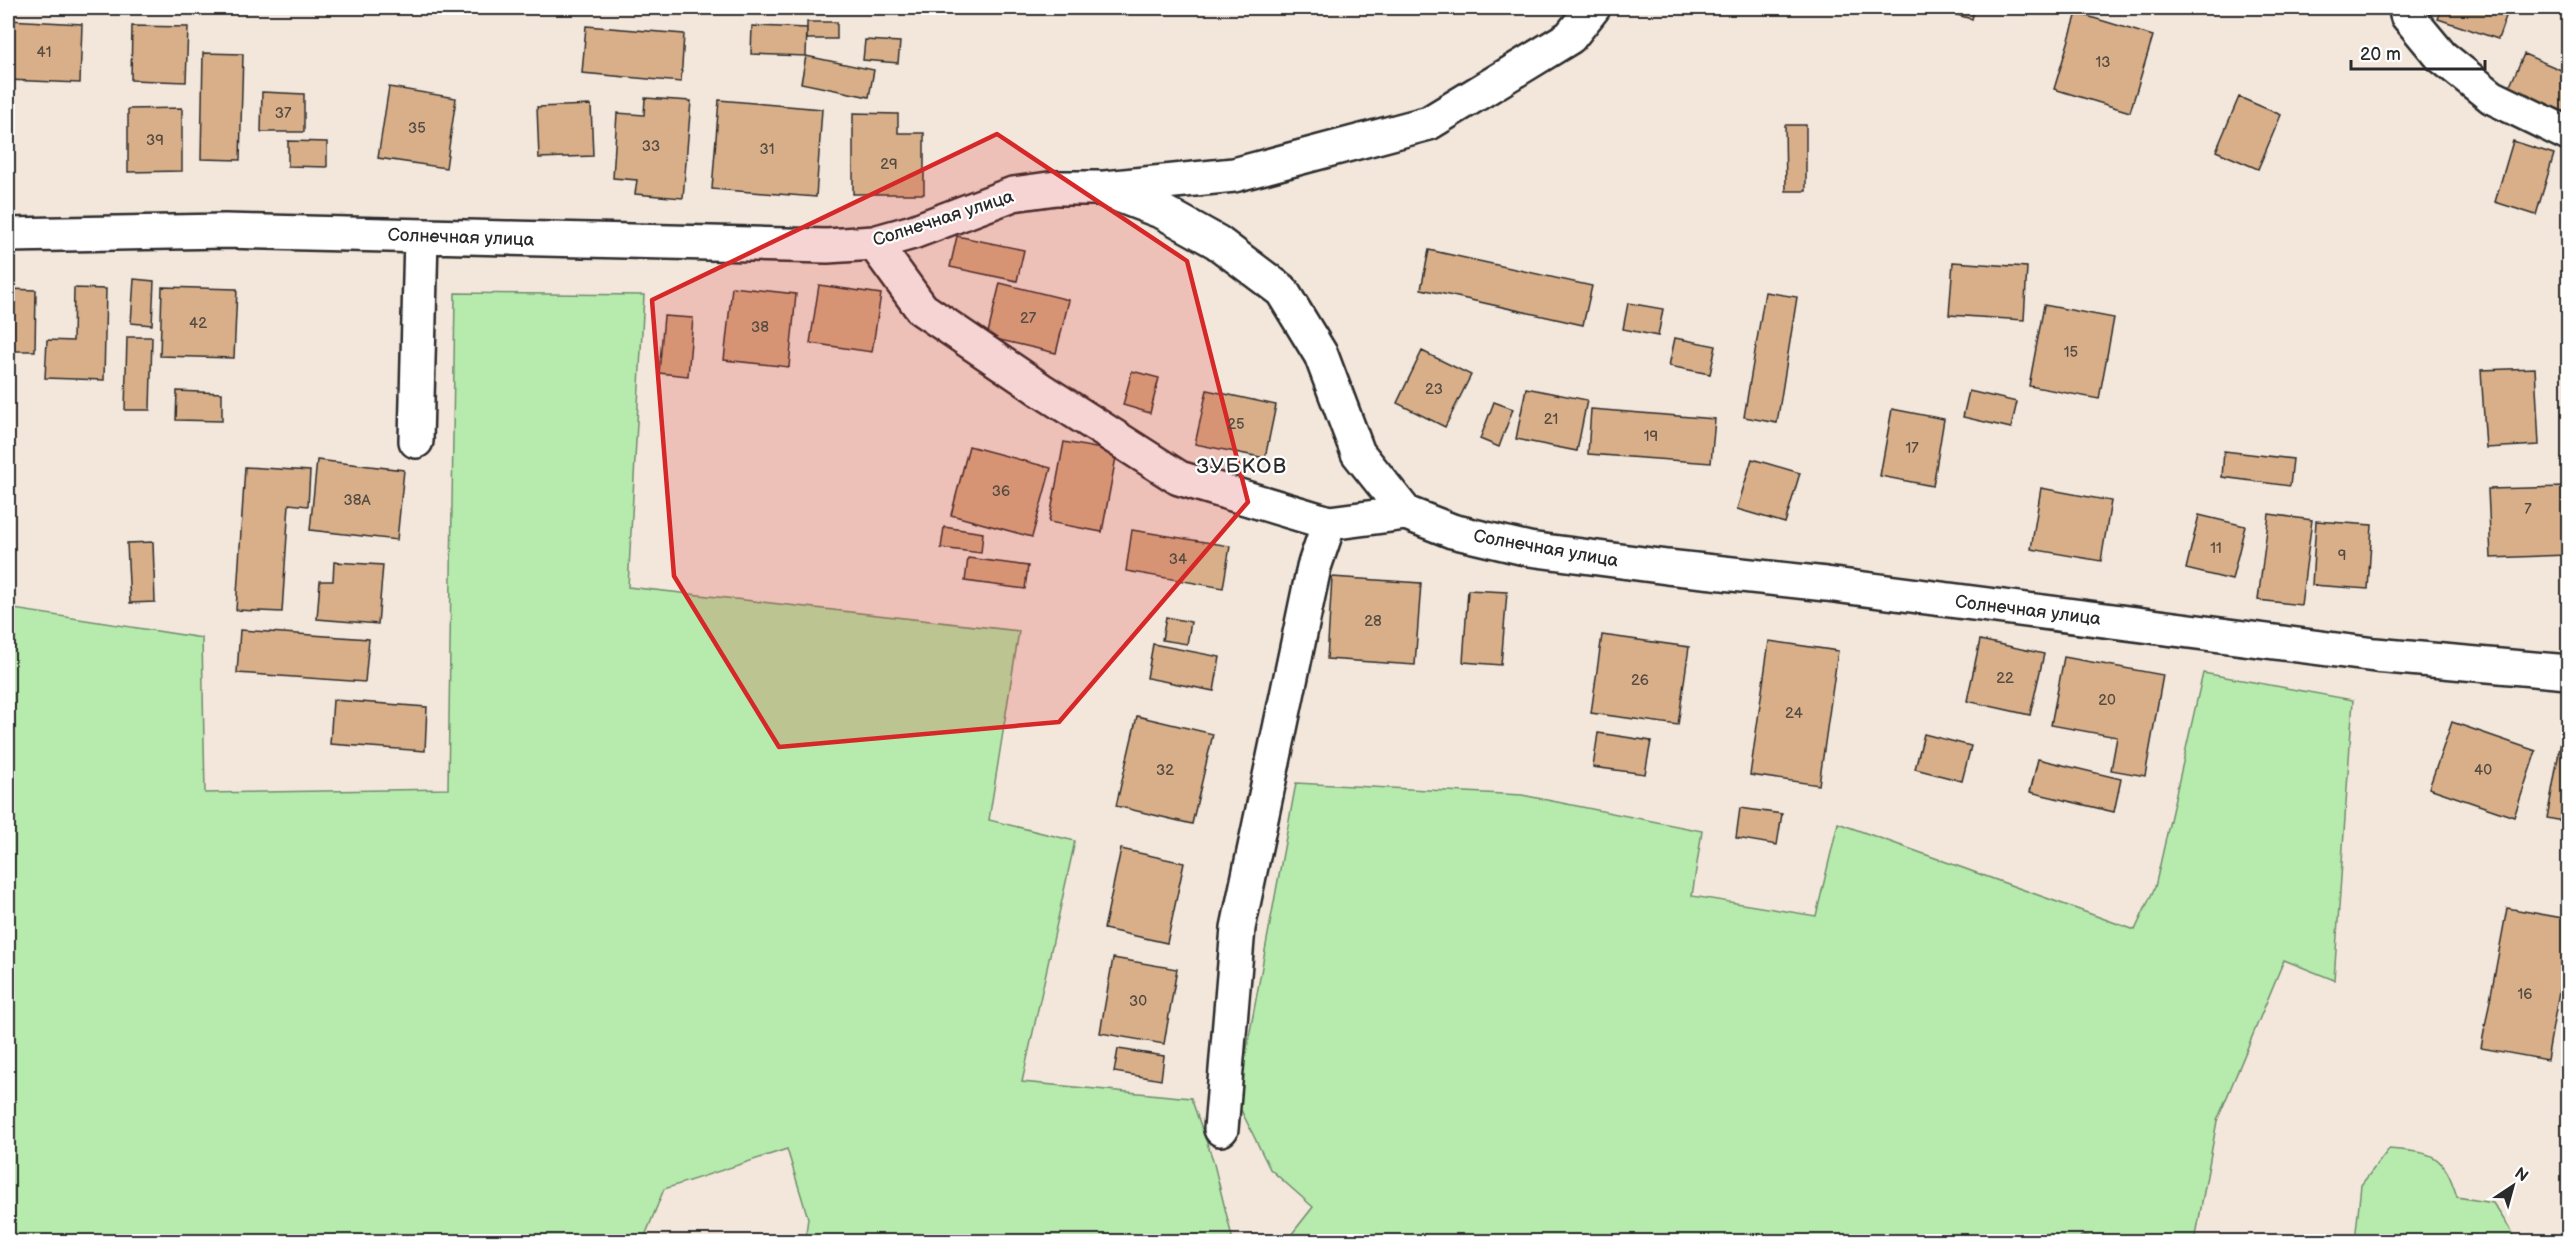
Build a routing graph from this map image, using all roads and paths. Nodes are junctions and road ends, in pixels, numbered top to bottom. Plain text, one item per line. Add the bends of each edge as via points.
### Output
1 (1593, 8) edge
2 (2406, 8) edge
3 (2568, 134) edge
4 (1100, 188) junction
5 (8, 235) edge
6 (421, 236) junction
7 (874, 243) junction
8 (416, 441) dead end
9 (1406, 513) junction
10 (1329, 522) junction
11 (2568, 672) edge
12 (1221, 1129) dead end

1 - 4 street via 1570,37 1429,123 1234,175
2 - 3 street via 2407,15 2441,56 2492,97
4 - 7 street, Солнечная улица via 1056,188 1013,194
4 - 9 street, Солнечная улица via 1163,213 1217,242 1282,291 1321,355 1358,453
5 - 6 street, Солнечная улица via 225,231
6 - 7 street, Солнечная улица via 767,246
6 - 8 street
7 - 10 street via 922,309 1179,478
9 - 10 street
9 - 11 street, Солнечная улица via 1452,531 1529,549 2375,655
10 - 12 street via 1314,567 1238,928

